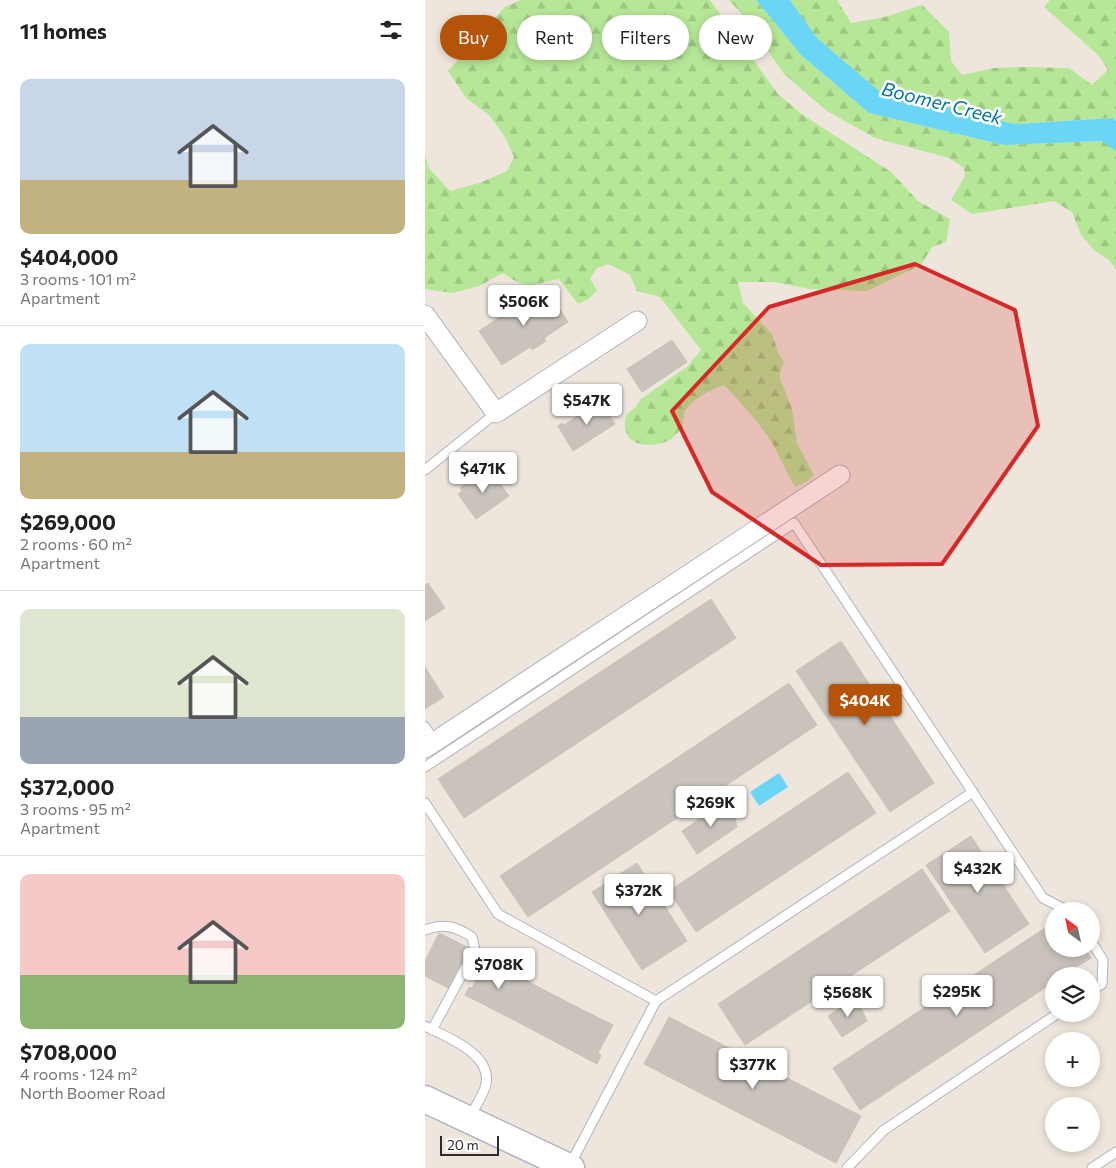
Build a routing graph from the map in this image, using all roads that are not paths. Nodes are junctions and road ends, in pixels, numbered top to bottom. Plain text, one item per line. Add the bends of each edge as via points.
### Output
1 (425, 315) edge
2 (637, 321) dead end
3 (496, 413) junction
4 (425, 470) edge
5 (840, 475) dead end
6 (432, 743) edge
7 (425, 767) edge
8 (973, 792) junction
9 (425, 803) edge
10 (1051, 902) edge
11 (425, 930) edge
12 (1100, 955) edge
13 (1100, 985) edge
14 (656, 1001) junction
15 (1045, 1022) edge
16 (428, 1028) edge
17 (425, 1099) edge
18 (469, 1119) junction
19 (1116, 1152) edge
20 (570, 1168) edge
21 (847, 1168) edge
22 (1093, 1168) edge

1 - 3 street
2 - 3 street
3 - 4 lane
5 - 6 street
6 - 7 lane
6 - 8 lane via 794,523
8 - 10 lane via 1043,898
8 - 14 lane
9 - 14 lane via 498,914
11 - 16 lane via 438,926 459,928 473,937 475,950
12 - 13 lane via 1103,960
14 - 20 lane
15 - 21 lane via 884,1130
16 - 18 lane via 471,1051 480,1059 487,1074 486,1086
17 - 18 main road
18 - 20 main road
19 - 22 lane

